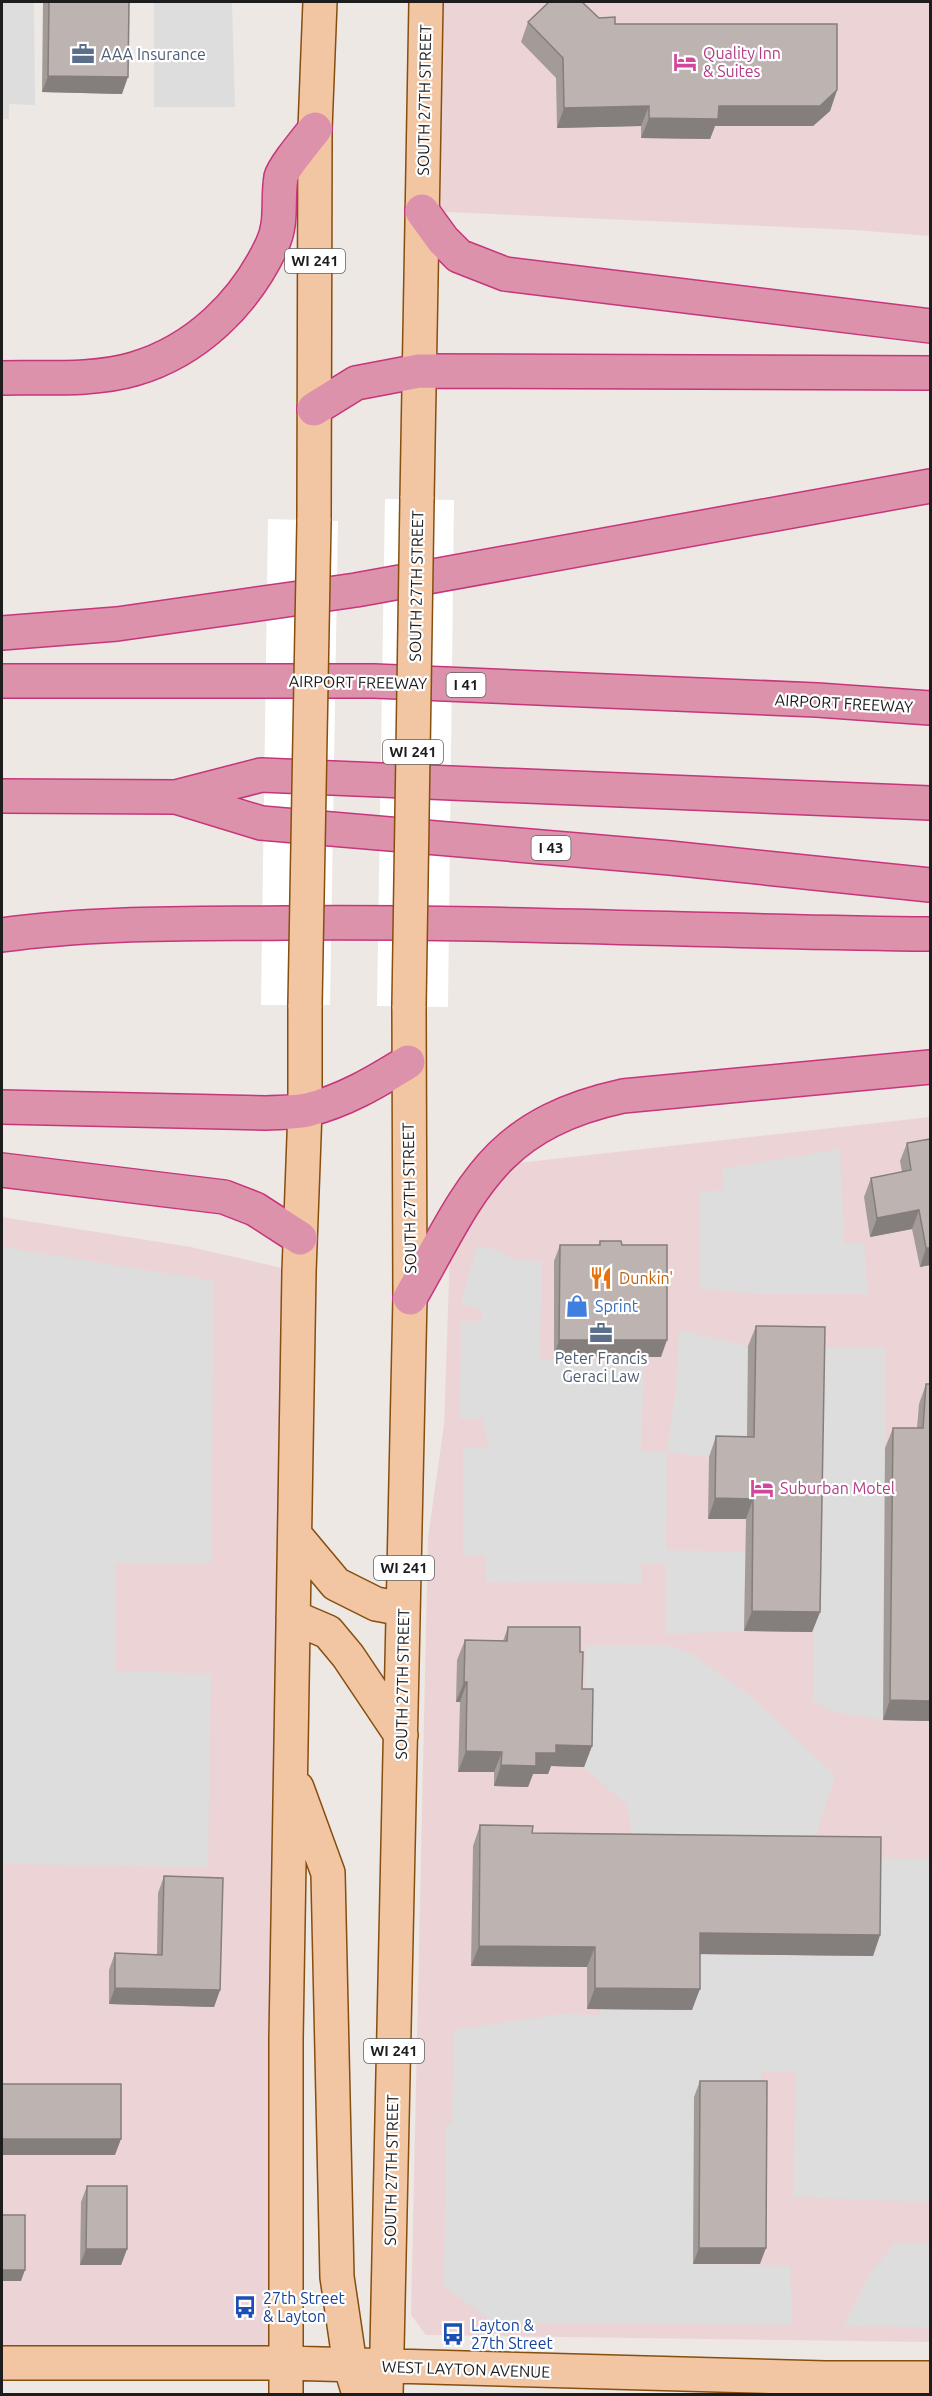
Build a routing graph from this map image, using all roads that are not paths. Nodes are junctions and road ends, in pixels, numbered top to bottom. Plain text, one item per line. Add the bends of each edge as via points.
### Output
1 (320, 2) edge
2 (426, 2) edge
3 (315, 129) junction
4 (422, 211) junction
5 (930, 326) edge
6 (419, 371) junction
7 (930, 373) edge
8 (2, 378) edge
9 (314, 409) junction
10 (930, 486) edge
11 (2, 633) edge
12 (2, 681) edge
13 (930, 708) edge
14 (2, 796) edge
15 (176, 797) junction
16 (930, 803) edge
17 (930, 885) edge
18 (930, 934) edge
19 (2, 935) edge
20 (408, 1062) junction
21 (930, 1067) edge
22 (2, 1107) edge
23 (305, 1110) junction
24 (2, 1170) edge
25 (300, 1238) junction
26 (410, 1298) junction
27 (295, 1535) junction
28 (403, 1609) junction
29 (293, 1617) junction
30 (401, 1735) junction
31 (290, 1769) junction
32 (2, 2363) edge
33 (930, 2378) edge
34 (286, 2379) edge
35 (355, 2380) edge
36 (386, 2381) edge
37 (303, 2394) edge

1 - 3 main road, WI 241
2 - 4 main road, SOUTH 27TH STREET / WI 241
3 - 8 highway via 281,175 278,227 273,244 243,294 192,342 132,370
3 - 9 main road, WI 241
4 - 5 highway via 459,256 504,274
4 - 6 main road, SOUTH 27TH STREET / WI 241
6 - 7 highway
6 - 9 highway via 356,383
6 - 20 main road, SOUTH 27TH STREET / WI 241, bridge
9 - 23 main road, WI 241, bridge
10 - 11 highway via 356,590 117,624
12 - 13 highway, AIRPORT FREEWAY / I 41 via 374,681
14 - 15 highway
15 - 16 highway via 261,775
15 - 17 highway, I 43 via 261,824 670,858
18 - 19 highway via 341,923 141,924
20 - 23 highway via 364,1088
20 - 26 main road, SOUTH 27TH STREET / WI 241
21 - 26 highway via 622,1096 588,1103 551,1119 526,1134 486,1169
22 - 23 highway via 265,1113
23 - 25 main road, WI 241
24 - 25 highway via 224,1197 255,1209
25 - 27 main road, WI 241
26 - 28 main road, SOUTH 27TH STREET / WI 241
27 - 28 main road via 336,1584 376,1604
27 - 29 main road, WI 241
28 - 30 main road, SOUTH 27TH STREET / WI 241
29 - 30 main road via 328,1632
29 - 31 main road, WI 241
30 - 36 main road, SOUTH 27TH STREET / WI 241
31 - 34 main road, WI 241
31 - 35 main road via 328,1873 337,2277
32 - 34 main road, WEST LAYTON AVENUE
33 - 36 main road, WEST LAYTON AVENUE
34 - 35 main road, WEST LAYTON AVENUE
34 - 37 main road
35 - 36 main road, WEST LAYTON AVENUE

